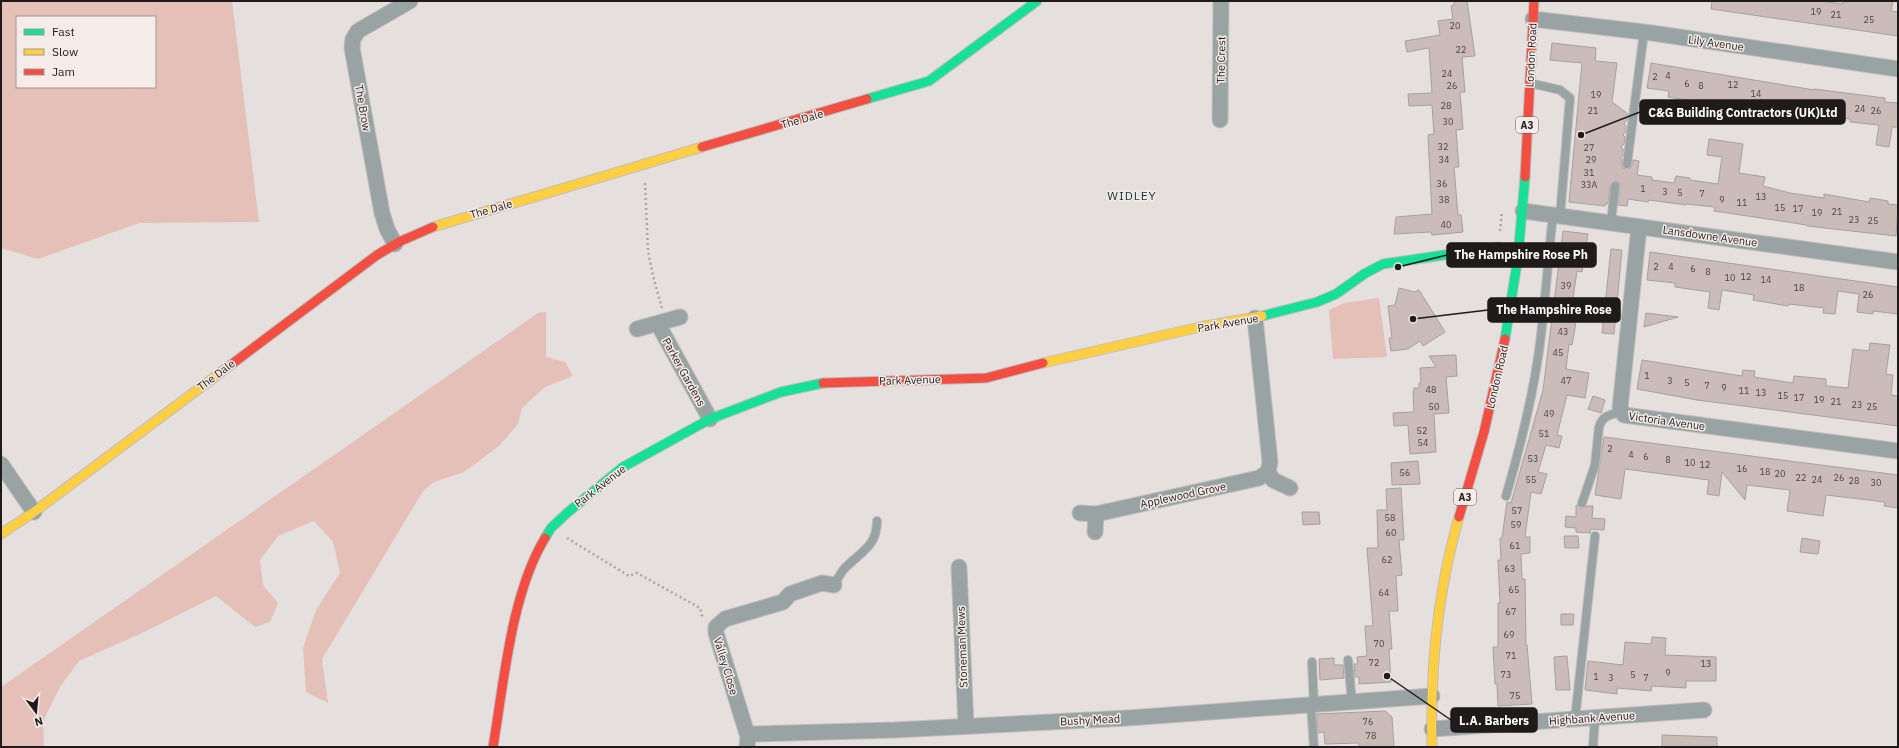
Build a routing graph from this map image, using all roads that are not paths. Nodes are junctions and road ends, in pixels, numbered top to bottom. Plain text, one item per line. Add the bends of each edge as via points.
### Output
1 (410, 1) edge
2 (1037, 1) edge
3 (1221, 1) edge
4 (1534, 1) edge
5 (1533, 19) junction
6 (1644, 32) junction
7 (1898, 68) edge
8 (1529, 83) junction
9 (1220, 120) dead end
10 (1627, 164) dead end
11 (1615, 186) dead end
12 (1523, 211) junction
13 (1557, 215) junction
14 (1611, 223) junction
15 (1639, 227) junction
16 (395, 244) junction
17 (1518, 250) junction
18 (1898, 262) edge
19 (1255, 318) junction
20 (637, 329) dead end
21 (1621, 412) junction
22 (710, 419) junction
23 (1898, 451) edge
24 (1, 464) edge
25 (1268, 472) junction
26 (1290, 488) dead end
27 (1506, 496) dead end
28 (1582, 503) dead end
29 (34, 512) junction
30 (1080, 513) dead end
31 (1096, 514) junction
32 (878, 521) dead end
33 (1095, 532) dead end
34 (1, 534) edge
35 (1595, 536) dead end
36 (959, 567) dead end
37 (834, 585) joint
38 (1348, 660) dead end
39 (1312, 662) dead end
40 (1432, 696) junction
41 (1352, 702) junction
42 (1313, 705) junction
43 (1704, 710) dead end
44 (1594, 718) junction
45 (1575, 719) junction
46 (966, 726) junction
47 (1432, 729) junction
48 (748, 742) edge
49 (493, 747) edge
50 (1314, 747) edge
51 (1432, 747) edge
52 (1593, 747) edge

1 - 16 street, The Brow via 358,31 353,39 352,48 382,213
2 - 16 street, The Dale via 929,81 443,223
3 - 9 street, The Crest
4 - 5 street, London Road / A3
5 - 6 street, Lily Avenue
5 - 8 street, London Road / A3
6 - 7 street, Lily Avenue
6 - 10 lane
8 - 12 street, London Road / A3
8 - 13 lane via 1560,90 1570,98
11 - 14 lane
12 - 13 street, Lansdowne Avenue
12 - 17 street, London Road / A3
13 - 14 street, Lansdowne Avenue
13 - 27 lane via 1533,388 1523,439
14 - 15 street, Lansdowne Avenue
15 - 18 street, Lansdowne Avenue
15 - 21 street, Victoria Avenue
16 - 29 street, The Dale via 377,254
17 - 19 street, Park Avenue via 1498,247 1383,264 1336,294 1317,302
17 - 40 street, London Road / A3 via 1505,340 1492,400 1443,580
19 - 22 street, Park Avenue via 1185,330 986,378 817,383 781,392
19 - 25 street via 1270,462
20 - 22 street, Parker Gardens via 668,321
21 - 23 street, Victoria Avenue via 1624,415
21 - 28 lane via 1606,416 1601,421 1595,464
22 - 49 street, Park Avenue via 623,467 551,528 527,574 515,619
24 - 29 street
25 - 26 street via 1273,480
25 - 31 street, Applewood Grove via 1259,478
29 - 34 street, The Dale
30 - 31 street, Applewood Grove
31 - 33 street
32 - 37 lane via 877,532 872,542 844,570
35 - 45 lane
36 - 46 street, Stoneman Mews
37 - 48 street, Valley Close via 822,583 790,594 783,602 725,619 716,627
38 - 41 lane
39 - 42 lane
40 - 41 street, Bushy Mead
40 - 47 street, London Road / A3
41 - 42 street, Bushy Mead
42 - 46 street, Bushy Mead
42 - 50 lane
43 - 44 street, Highbank Avenue
44 - 45 street, Highbank Avenue
44 - 52 lane
45 - 47 street, Highbank Avenue
46 - 48 street, Bushy Mead via 754,734
47 - 51 street, London Road / A3

